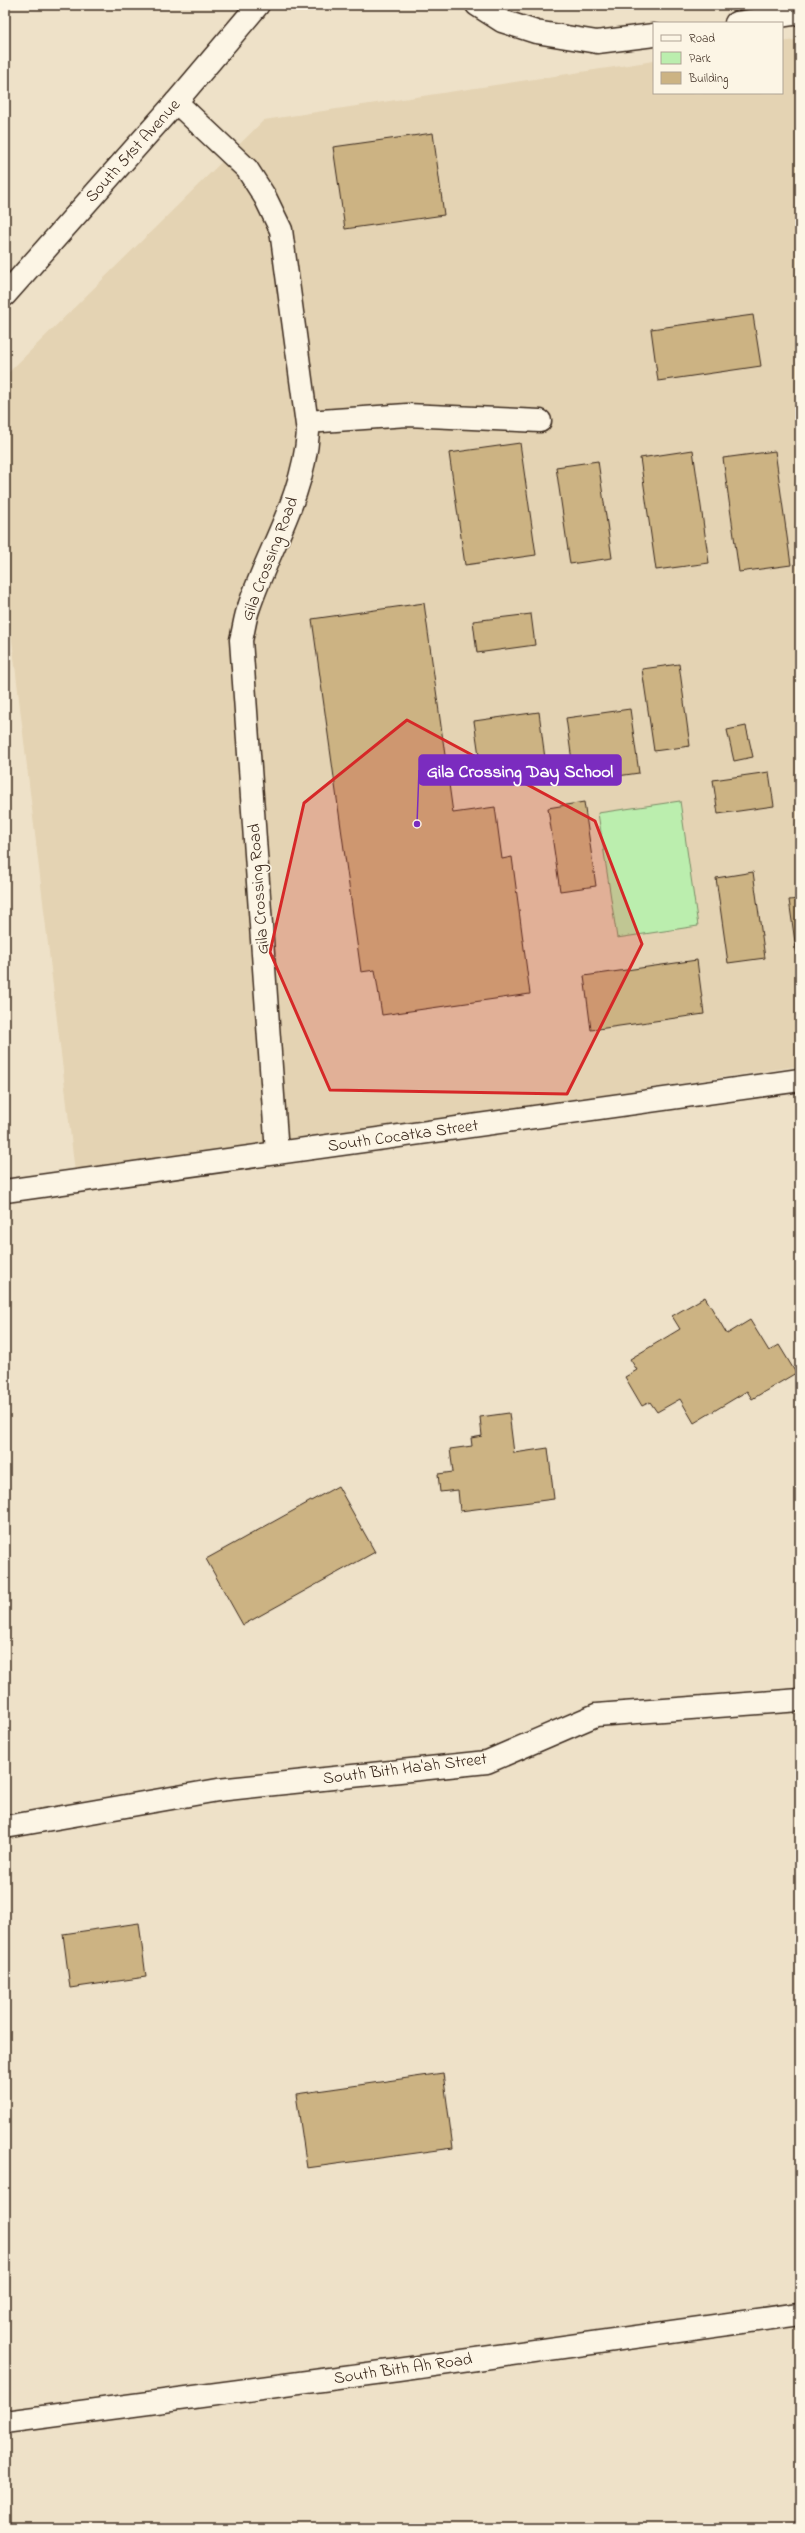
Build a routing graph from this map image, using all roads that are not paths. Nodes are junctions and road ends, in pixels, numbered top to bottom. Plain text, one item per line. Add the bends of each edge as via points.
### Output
1 (258, 5) edge
2 (477, 5) edge
3 (800, 13) edge
4 (742, 22) edge
5 (653, 35) edge
6 (176, 102) junction
7 (5, 295) edge
8 (540, 421) dead end
9 (307, 422) junction
10 (800, 1080) edge
11 (277, 1153) junction
12 (5, 1191) edge
13 (800, 1700) edge
14 (5, 1827) edge
15 (800, 2314) edge
16 (5, 2422) edge

1 - 6 street, South 51st Avenue
2 - 5 street via 502,21 536,32 597,42
3 - 4 street
6 - 7 street, South 51st Avenue
6 - 9 street, Gila Crossing Road via 247,169 265,197 280,230
8 - 9 street via 407,415
9 - 11 street, Gila Crossing Road via 306,458 300,483 248,607 241,640
10 - 11 street, South Cocatka Street
11 - 12 street, South Cocatka Street
13 - 14 street, South Bith Ha'ah Street via 596,1715 487,1762 218,1790
15 - 16 street, South Bith Ah Road

